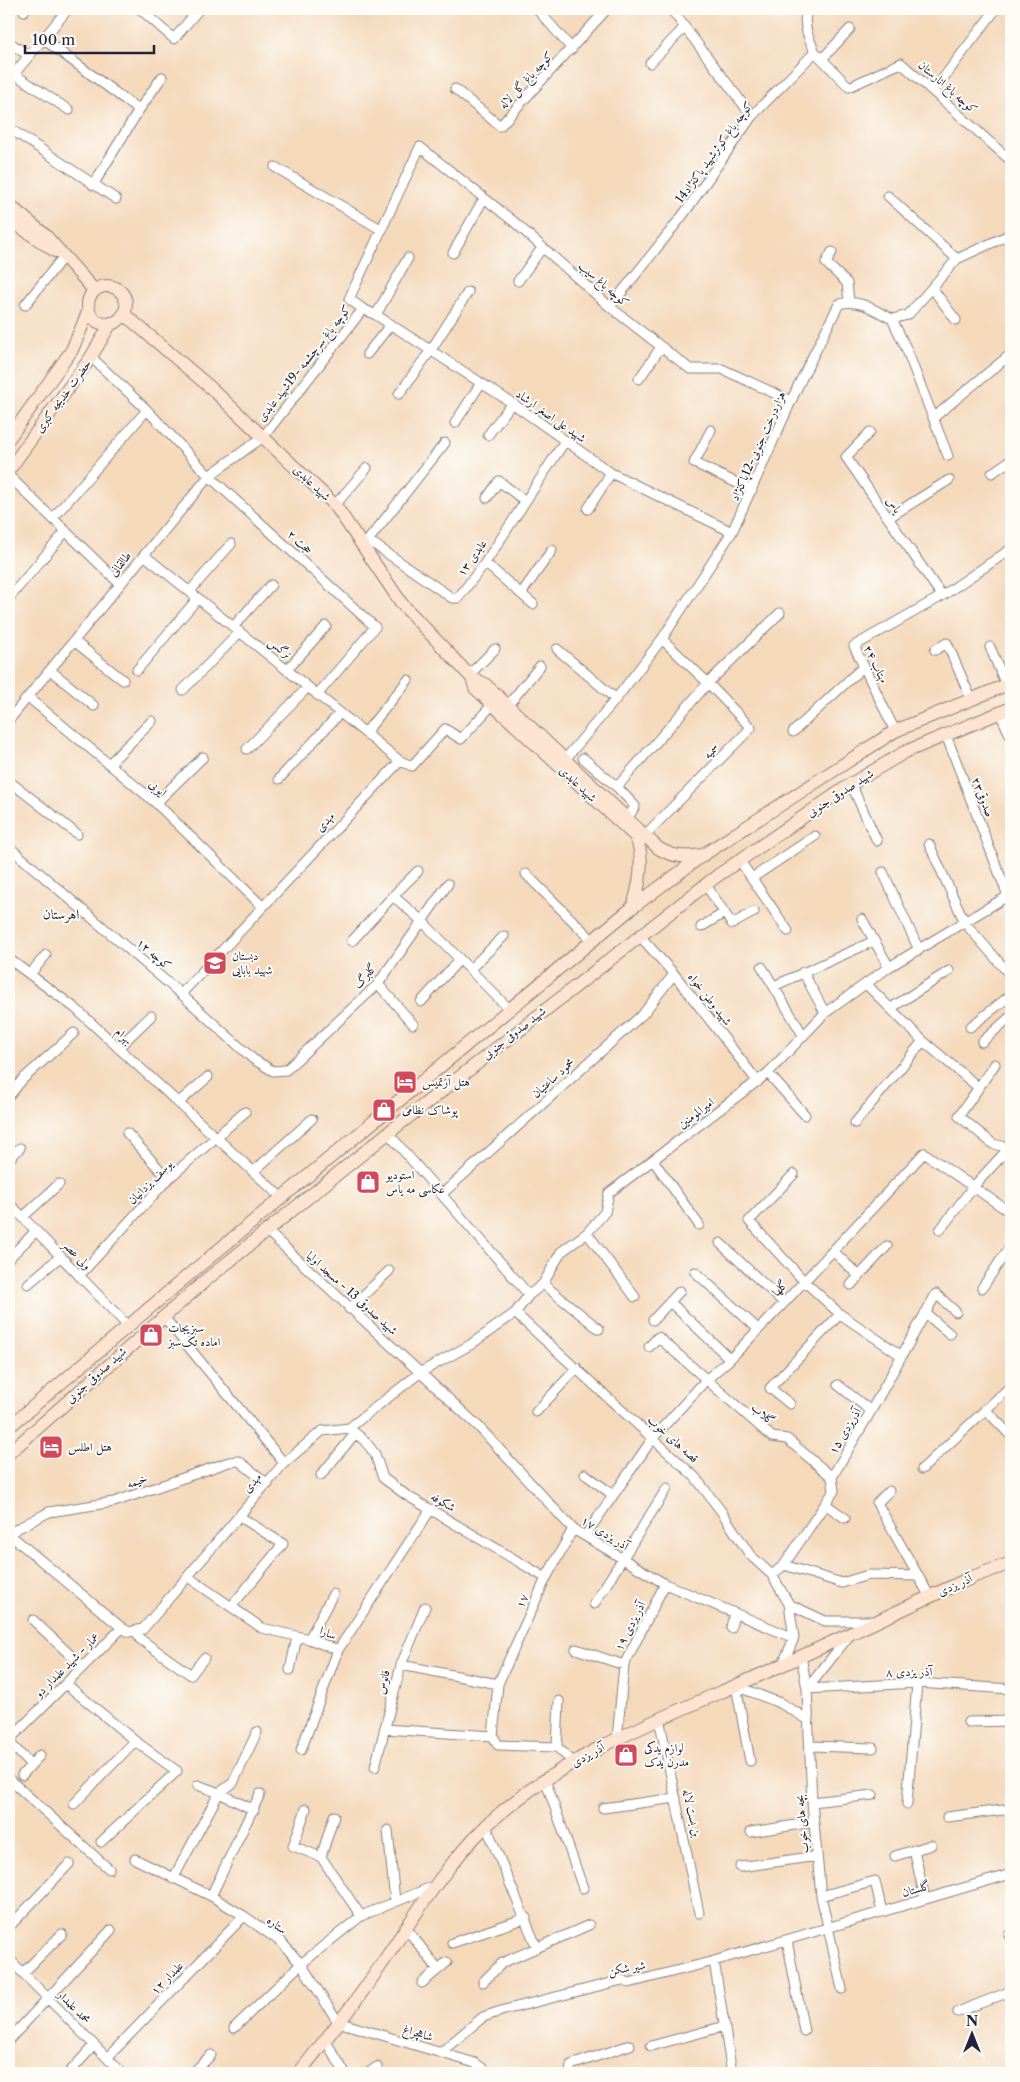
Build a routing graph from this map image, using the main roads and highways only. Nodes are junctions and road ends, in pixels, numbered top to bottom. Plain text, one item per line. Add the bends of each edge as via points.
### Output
1 (9, 206) edge
2 (9, 219) edge
3 (64, 256) junction
4 (94, 290) junction
5 (89, 310) junction
6 (124, 314) junction
7 (111, 323) junction
8 (80, 335) junction
9 (100, 343) junction
10 (9, 438) edge
11 (9, 469) edge
12 (470, 677) junction
13 (1009, 684) edge
14 (1006, 710) edge
15 (562, 762) junction
16 (703, 855) junction
17 (634, 907) junction
18 (331, 1159) junction
19 (341, 1172) junction
20 (9, 1427) edge
21 (9, 1453) edge
22 (1011, 1563) edge
23 (299, 2073) edge

1 - 3 main road via 46,235
2 - 3 main road via 40,243
3 - 4 main road
4 - 5 main road via 88,301
4 - 6 main road via 105,286 122,292 126,303
5 - 7 main road via 98,321
5 - 8 main road, حضرت خدیجه کبری
6 - 7 main road
6 - 12 main road, شهید عابدی via 211,388 335,505 365,543 402,604
7 - 9 main road, حضرت خدیجه کبری
8 - 9 main road via 93,335
8 - 10 main road, حضرت خدیجه کبری
9 - 11 main road, حضرت خدیجه کبری
12 - 15 main road, شهید عابدی via 485,684 508,705
12 - 15 main road, شهید عابدی via 475,688 492,704
13 - 16 main road, شهید صدوقی جنوبی via 895,731
14 - 19 main road, شهید صدوقی جنوبی via 905,752 851,784 740,861 639,935
15 - 16 main road, شهید عابدی via 669,855
15 - 17 main road, شهید عابدی via 639,843 638,890
16 - 17 main road, شهید صدوقی جنوبی
17 - 18 main road, شهید صدوقی جنوبی
18 - 19 main road
18 - 20 main road, شهید صدوقی جنوبی
19 - 21 main road, شهید صدوقی جنوبی via 163,1316
22 - 23 main road, آذر یزدی via 975,1576 660,1718 573,1762 508,1808 486,1826 434,1886 364,1989

